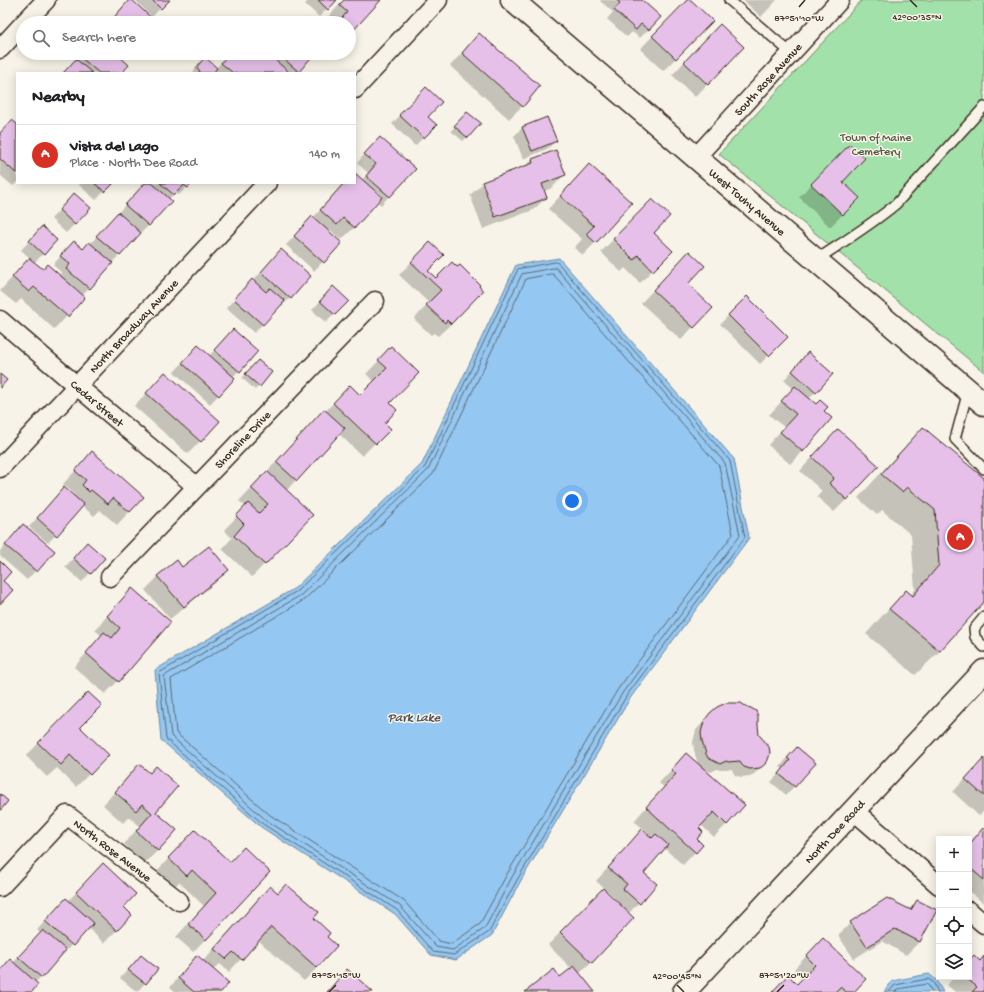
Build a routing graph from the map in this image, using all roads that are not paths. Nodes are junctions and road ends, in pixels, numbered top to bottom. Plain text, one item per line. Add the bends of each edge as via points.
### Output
1 (46, 0) edge
2 (438, 0) edge
3 (512, 0) edge
4 (729, 0) edge
5 (840, 0) edge
6 (31, 16) edge
7 (16, 32) edge
8 (0, 49) edge
9 (791, 53) junction
10 (356, 88) edge
11 (984, 107) edge
12 (696, 157) junction
13 (266, 184) edge
14 (816, 260) junction
15 (375, 301) dead end
16 (0, 320) edge
17 (77, 386) junction
18 (976, 397) edge
19 (0, 468) edge
20 (984, 469) edge
21 (196, 486) junction
22 (110, 577) dead end
23 (984, 617) edge
24 (984, 647) edge
25 (984, 670) edge
26 (854, 810) junction
27 (936, 882) edge
28 (0, 887) edge
29 (179, 901) dead end
30 (972, 914) edge
31 (984, 924) edge
32 (684, 992) edge

1 - 6 street
2 - 10 street
3 - 12 main road, West Touhy Avenue
4 - 9 lane
5 - 9 street, South Rose Avenue
7 - 8 street
9 - 12 street, South Rose Avenue
11 - 14 lane via 896,204 866,228
12 - 14 main road, West Touhy Avenue
13 - 17 street, North Broadway Avenue
14 - 18 main road, West Touhy Avenue
15 - 21 street, Shoreline Drive
16 - 17 street, Cedar Street
17 - 19 street, North Broadway Avenue
17 - 21 street, Cedar Street
18 - 20 lane via 955,439
21 - 22 street, Shoreline Drive
23 - 24 lane via 974,629 975,637
25 - 26 main road, North Dee Road
26 - 27 street
26 - 32 main road, North Dee Road
28 - 29 street, North Rose Avenue via 67,815
30 - 31 street

